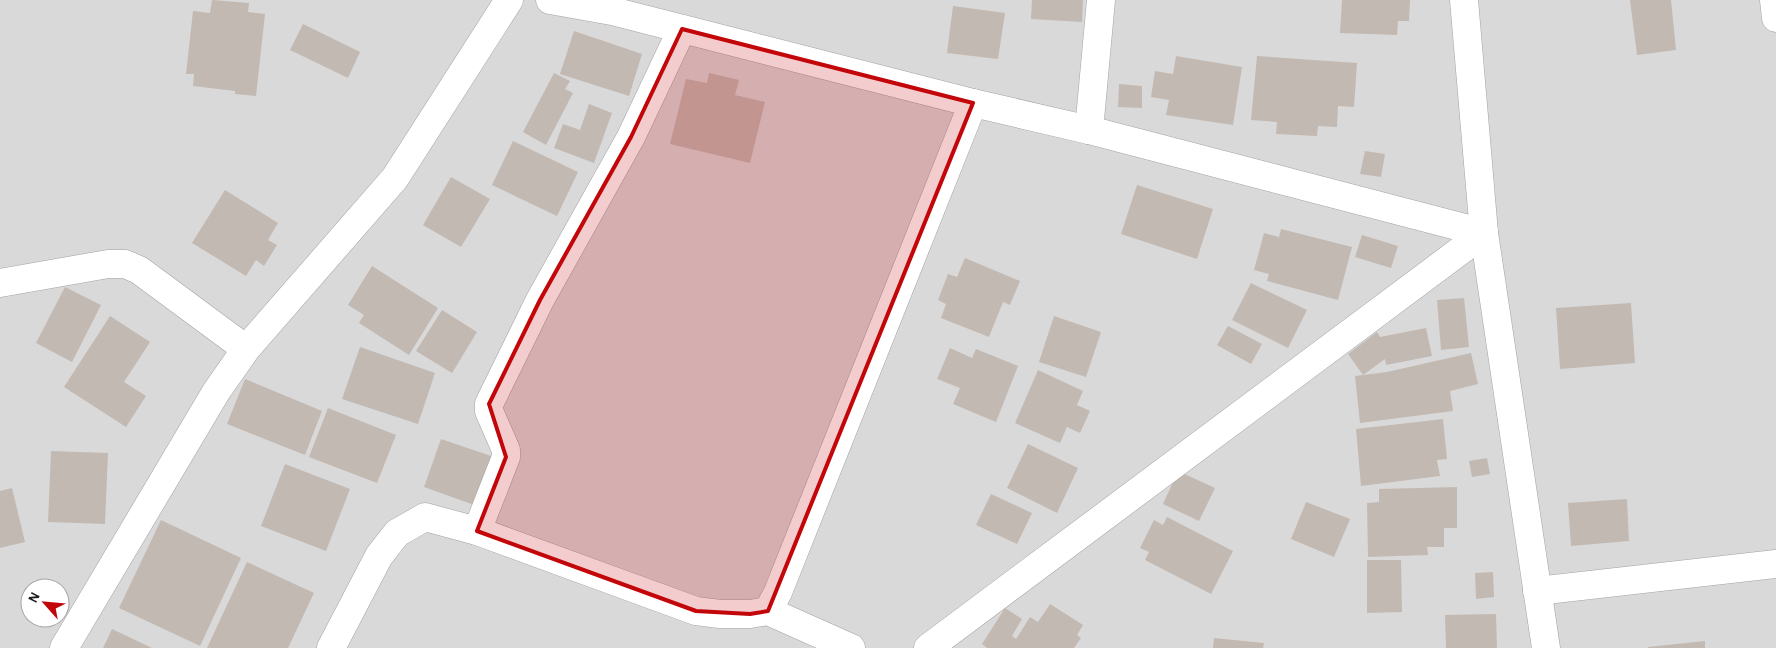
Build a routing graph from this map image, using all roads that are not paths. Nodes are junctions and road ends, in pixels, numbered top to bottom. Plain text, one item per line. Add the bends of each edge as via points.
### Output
1 (509, 0) edge
2 (550, 0) edge
3 (1101, 0) edge
4 (1464, 0) edge
5 (1774, 0) edge
6 (614, 5) edge
7 (1776, 18) edge
8 (682, 29) junction
9 (973, 104) junction
10 (1089, 130) junction
11 (1484, 233) junction
12 (0, 283) edge
13 (246, 349) junction
14 (477, 532) junction
15 (1776, 564) edge
16 (1537, 591) junction
17 (768, 611) junction
18 (64, 648) edge
19 (331, 648) edge
20 (850, 648) edge
21 (928, 648) edge
22 (1546, 648) edge

1 - 13 street via 395,178
2 - 6 street
3 - 10 street
4 - 11 street
5 - 7 street
6 - 8 street
8 - 9 street
8 - 14 street via 631,137 540,300 489,404 506,457
9 - 10 street
9 - 17 street
10 - 11 street
11 - 16 street
11 - 21 street
12 - 13 street via 108,264 125,264 139,270
13 - 18 street via 216,392
14 - 17 street via 696,611 750,614
14 - 19 street via 424,517 397,533 380,556
15 - 16 street
16 - 22 street
17 - 20 street

